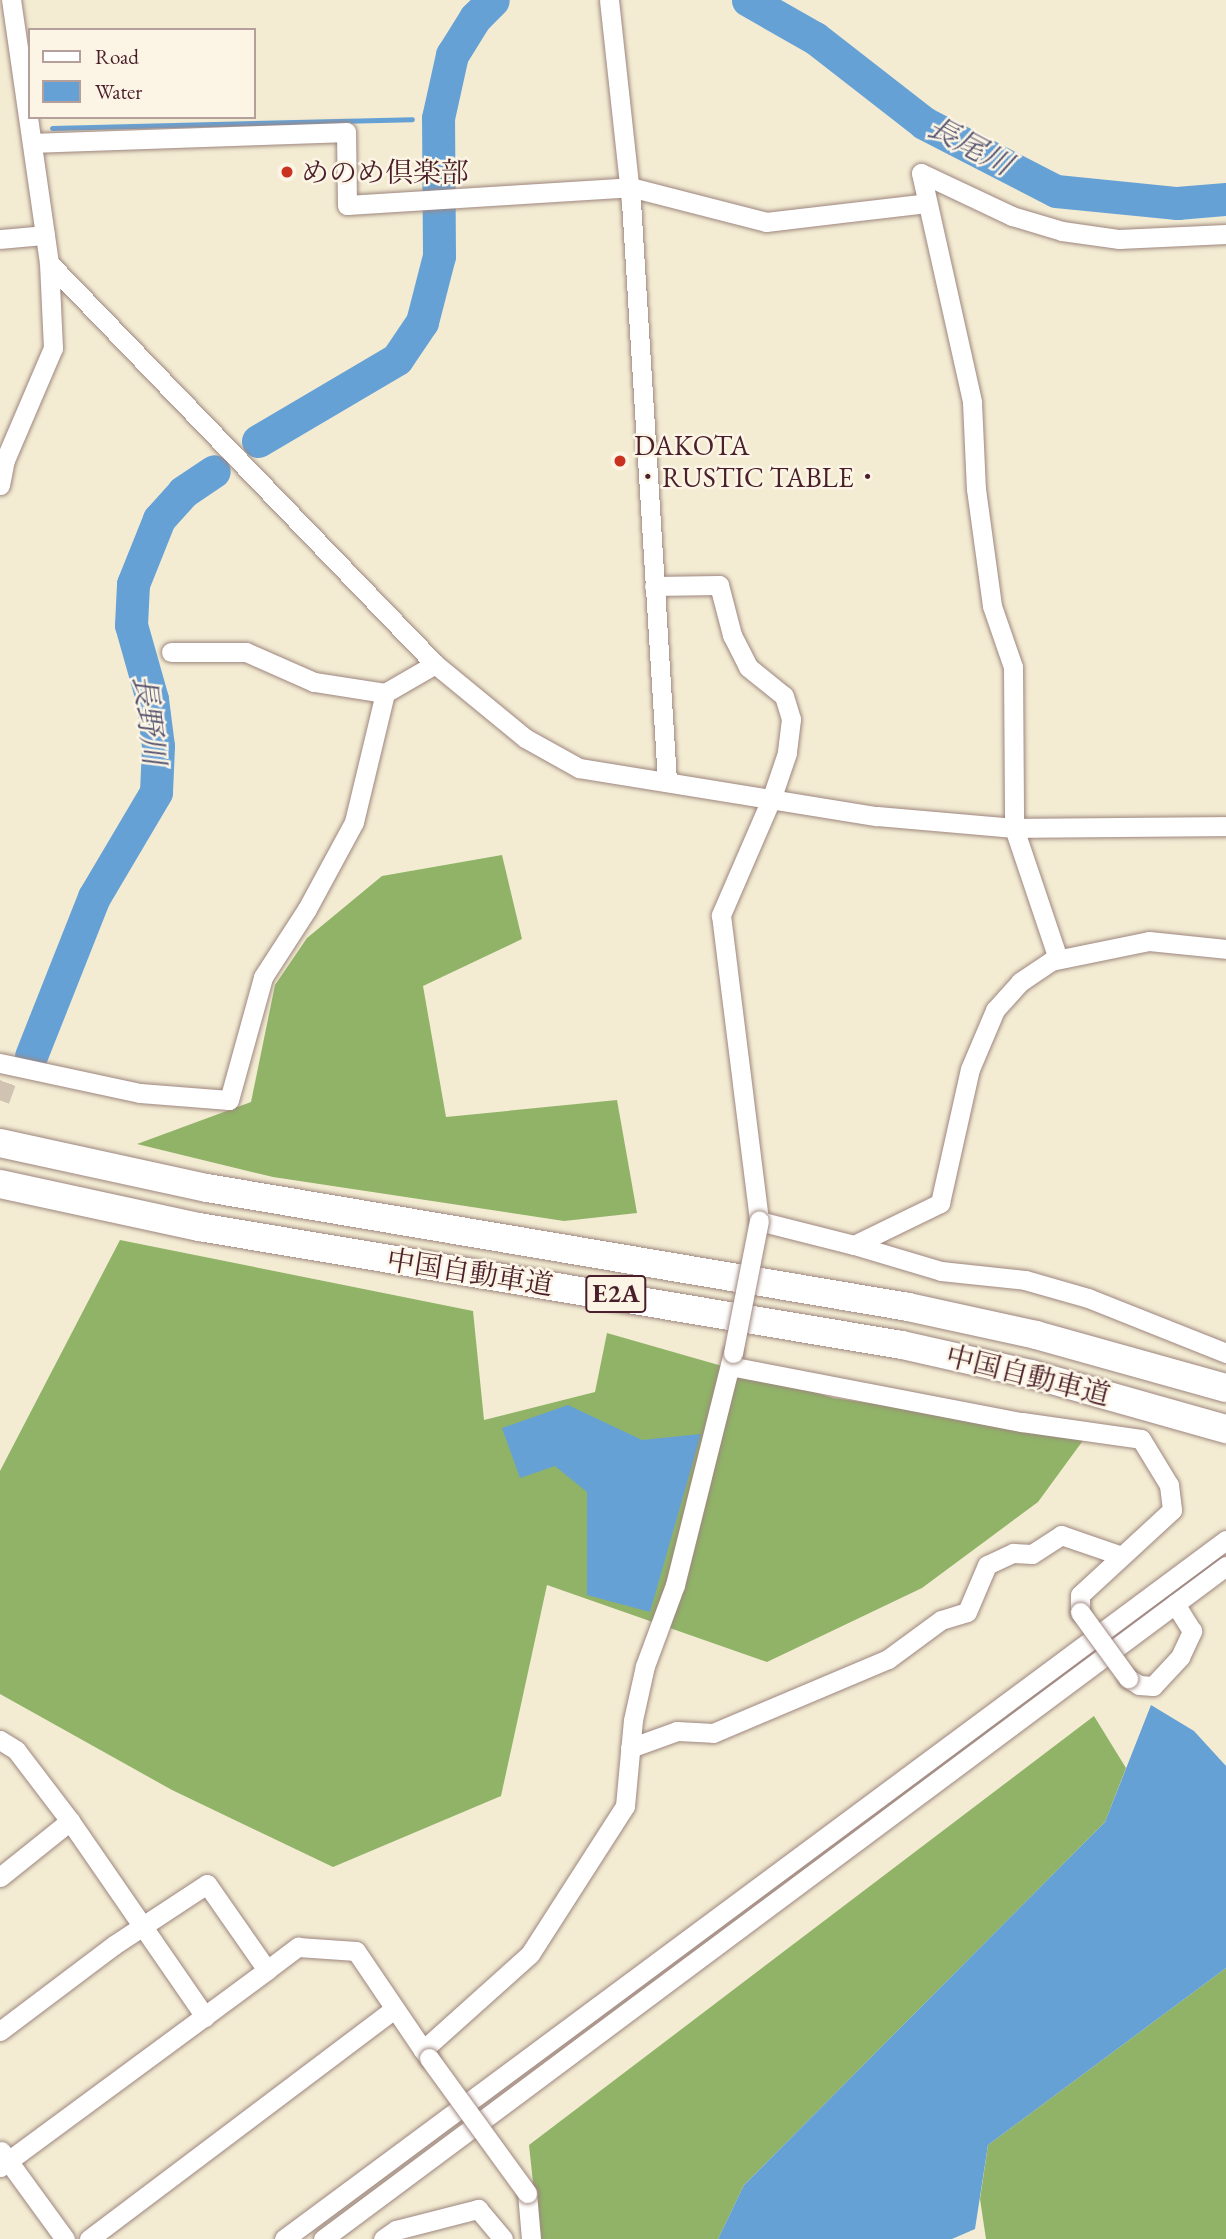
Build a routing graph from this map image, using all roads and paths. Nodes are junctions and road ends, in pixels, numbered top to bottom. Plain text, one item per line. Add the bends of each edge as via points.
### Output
1 (11, 0) edge
2 (610, 0) edge
3 (28, 116) edge
4 (28, 119) edge
5 (32, 143) junction
6 (630, 187) junction
7 (928, 202) junction
8 (1226, 234) edge
9 (45, 235) junction
10 (0, 239) edge
11 (49, 263) junction
12 (0, 485) edge
13 (654, 586) junction
14 (171, 652) dead end
15 (435, 664) junction
16 (385, 693) junction
17 (667, 781) junction
18 (772, 797) junction
19 (1226, 826) edge
20 (1014, 828) junction
21 (1226, 948) edge
22 (1058, 959) junction
23 (0, 1063) edge
24 (0, 1143) edge
25 (0, 1184) edge
26 (759, 1221) junction
27 (854, 1245) junction
28 (1226, 1353) edge
29 (731, 1360) junction
30 (1226, 1388) edge
31 (1226, 1429) edge
32 (1226, 1541) edge
33 (1119, 1555) junction
34 (1226, 1566) edge
35 (1175, 1604) junction
36 (630, 1748) junction
37 (5, 1750) edge
38 (70, 1821) junction
39 (0, 1877) edge
40 (142, 1927) junction
41 (267, 1970) junction
42 (393, 2010) junction
43 (205, 2017) junction
44 (0, 2031) edge
45 (426, 2054) junction
46 (3, 2160) edge
47 (65, 2239) edge
48 (89, 2239) edge
49 (284, 2239) edge
50 (323, 2239) edge
51 (383, 2239) edge
52 (503, 2239) edge
53 (531, 2239) edge

1 - 3 street
2 - 6 street
4 - 5 street
5 - 6 street via 346,132 347,205
5 - 9 street
6 - 7 street via 766,222
6 - 13 street
7 - 8 street via 921,173 1012,216 1062,231 1119,239
7 - 20 street via 972,402 976,489 992,606 1013,667
9 - 10 street
9 - 11 street
11 - 12 street via 53,348 5,460
11 - 15 street
13 - 17 street
13 - 18 street via 719,585 732,635 748,667 784,696 790,731
14 - 16 street via 246,652 314,681
15 - 16 street
15 - 17 street via 526,738 579,768
16 - 23 street via 354,822 307,909 263,977 229,1100 140,1093
17 - 18 street
18 - 20 street via 877,816
18 - 26 street via 721,915
19 - 20 street
20 - 22 street
21 - 22 street via 1149,941
22 - 27 street via 1020,982 995,1010 970,1069 940,1203
24 - 30 highway, 中国自動車道 / E2A via 207,1188 908,1307 1036,1335
25 - 31 highway, 中国自動車道 / E2A via 238,1234 902,1345 1031,1374
26 - 27 street
26 - 29 street, bridge
27 - 28 street via 941,1271 1025,1280
29 - 33 street via 1022,1422 1141,1439 1169,1485 1172,1510
29 - 36 street via 675,1584 645,1666
32 - 49 street
33 - 35 street, bridge via 1102,1579 1080,1595 1080,1612 1128,1678 1139,1685 1153,1686 1180,1657 1192,1631
33 - 36 street via 1061,1535 1032,1554 1013,1553 987,1565 967,1612 941,1620 888,1659 713,1733 677,1731
34 - 35 street
35 - 50 street
36 - 45 street via 625,1806 530,1954
37 - 38 street
38 - 39 street
38 - 40 street
40 - 41 street via 207,1884
40 - 43 street
40 - 44 street
41 - 42 street via 298,1947 356,1951
41 - 43 street
42 - 45 street
42 - 48 street
43 - 46 street
45 - 53 street, bridge via 527,2193
46 - 47 street
51 - 52 street via 396,2230 478,2208

